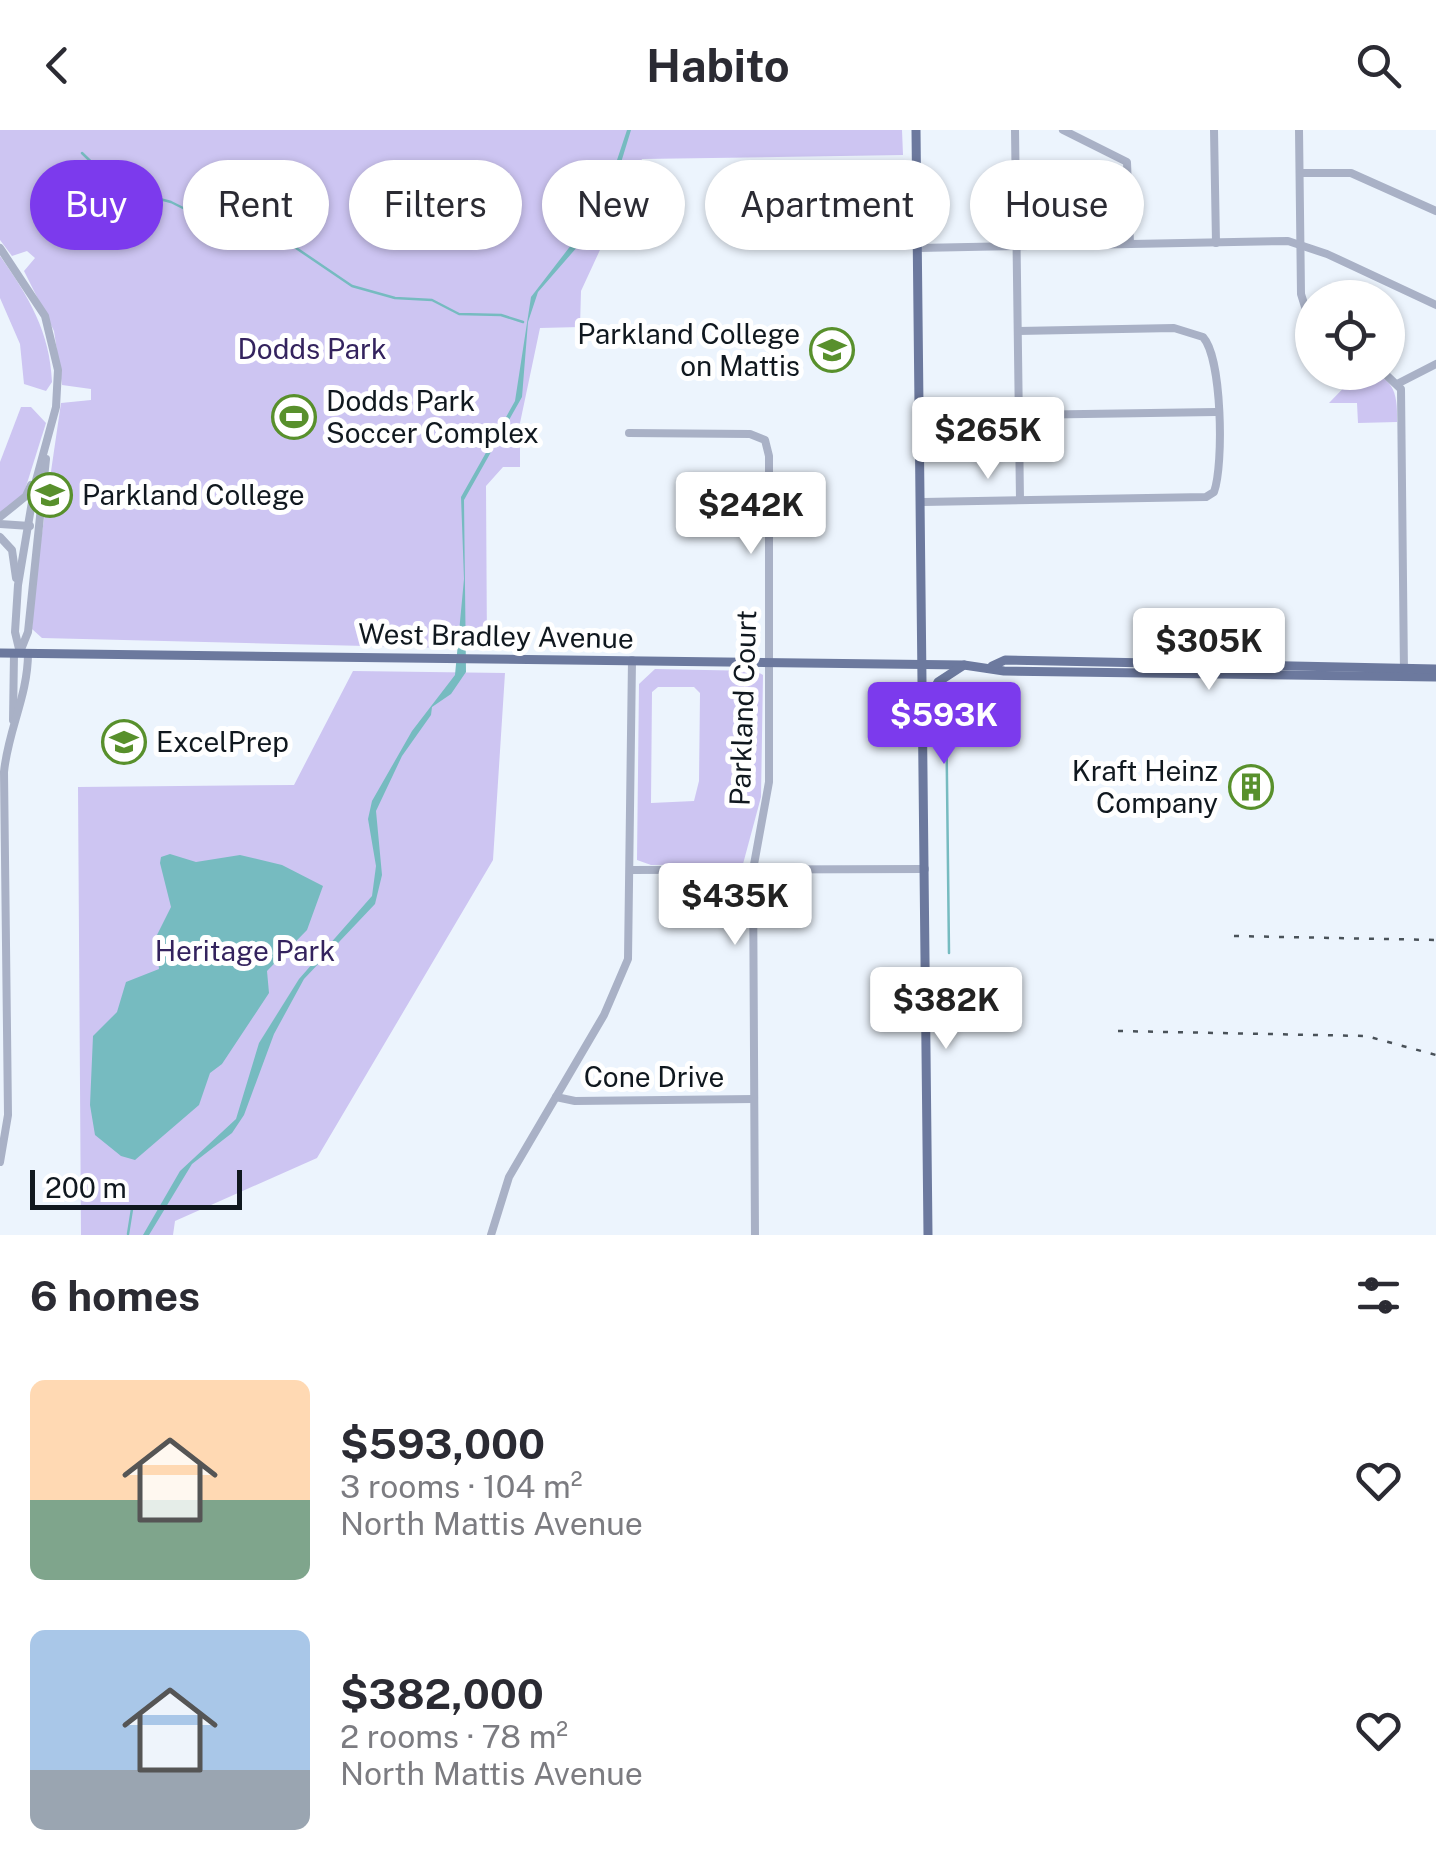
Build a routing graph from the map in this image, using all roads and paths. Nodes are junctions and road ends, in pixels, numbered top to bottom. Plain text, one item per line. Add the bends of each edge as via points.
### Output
1 (916, 130) edge
2 (1014, 130) edge
3 (1063, 130) edge
4 (1214, 130) edge
5 (1299, 130) edge
6 (917, 160) edge
7 (1015, 160) edge
8 (1123, 160) edge
9 (1300, 173) junction
10 (1436, 211) edge
11 (1216, 243) junction
12 (1144, 244) edge
13 (1300, 244) junction
14 (0, 248) edge
15 (918, 250) edge
16 (1016, 250) edge
17 (1302, 280) edge
18 (1436, 305) edge
19 (1018, 331) junction
20 (1436, 364) edge
21 (1405, 380) edge
22 (1399, 390) edge
23 (1216, 412) junction
24 (1019, 415) junction
25 (630, 433) dead end
26 (46, 449) junction
27 (40, 468) junction
28 (1020, 500) junction
29 (922, 502) junction
30 (0, 520) edge
31 (32, 527) junction
32 (0, 537) edge
33 (18, 585) junction
34 (0, 653) edge
35 (21, 653) junction
36 (632, 660) junction
37 (770, 662) junction
38 (924, 664) junction
39 (964, 665) junction
40 (1436, 668) edge
41 (1404, 672) junction
42 (1436, 677) edge
43 (924, 709) junction
44 (4, 737) edge
45 (925, 869) junction
46 (632, 870) junction
47 (753, 870) junction
48 (2, 885) edge
49 (3, 992) edge
50 (4, 1090) edge
51 (556, 1097) junction
52 (754, 1099) junction
53 (0, 1162) edge
54 (490, 1235) edge
55 (755, 1235) edge
56 (928, 1235) edge

1 - 6 main road
2 - 7 street
3 - 8 street
4 - 11 street
5 - 9 street
9 - 10 street via 1351,173
9 - 13 street
11 - 12 street
11 - 13 street
13 - 17 street
13 - 18 street
14 - 26 street via 38,303 54,344 58,396
15 - 29 main road
16 - 19 street
19 - 23 street via 1174,328 1200,334 1215,357
19 - 24 street
20 - 21 street
22 - 41 street
23 - 24 street
23 - 28 street via 1219,464 1213,493 1206,497
24 - 28 street
25 - 37 street, Parkland Court via 750,434 765,440
26 - 27 street
26 - 31 street
27 - 30 street via 26,496
27 - 31 street
28 - 29 street
29 - 38 main road
30 - 31 street
31 - 33 street
31 - 35 street via 28,632
32 - 33 street via 12,550
33 - 35 street via 14,632
34 - 35 main road, West Bradley Avenue
35 - 36 main road, West Bradley Avenue
35 - 44 street via 27,688
36 - 37 main road, West Bradley Avenue
36 - 46 street
37 - 38 main road, West Bradley Avenue
37 - 47 street, Parkland Court via 767,798
38 - 39 main road, West Bradley Avenue
38 - 43 main road
39 - 41 main road, West Bradley Avenue via 1004,671
39 - 43 main road via 938,682
40 - 41 main road, West Bradley Avenue
41 - 42 main road, West Bradley Avenue
43 - 45 main road
44 - 48 street
45 - 47 street
45 - 56 main road
46 - 47 street
46 - 51 street via 623,975
47 - 52 street, Parkland Court
48 - 49 street
49 - 50 street
50 - 53 street via 7,1135
51 - 52 street, Cone Drive
51 - 54 street via 509,1177
52 - 55 street, Parkland Court

